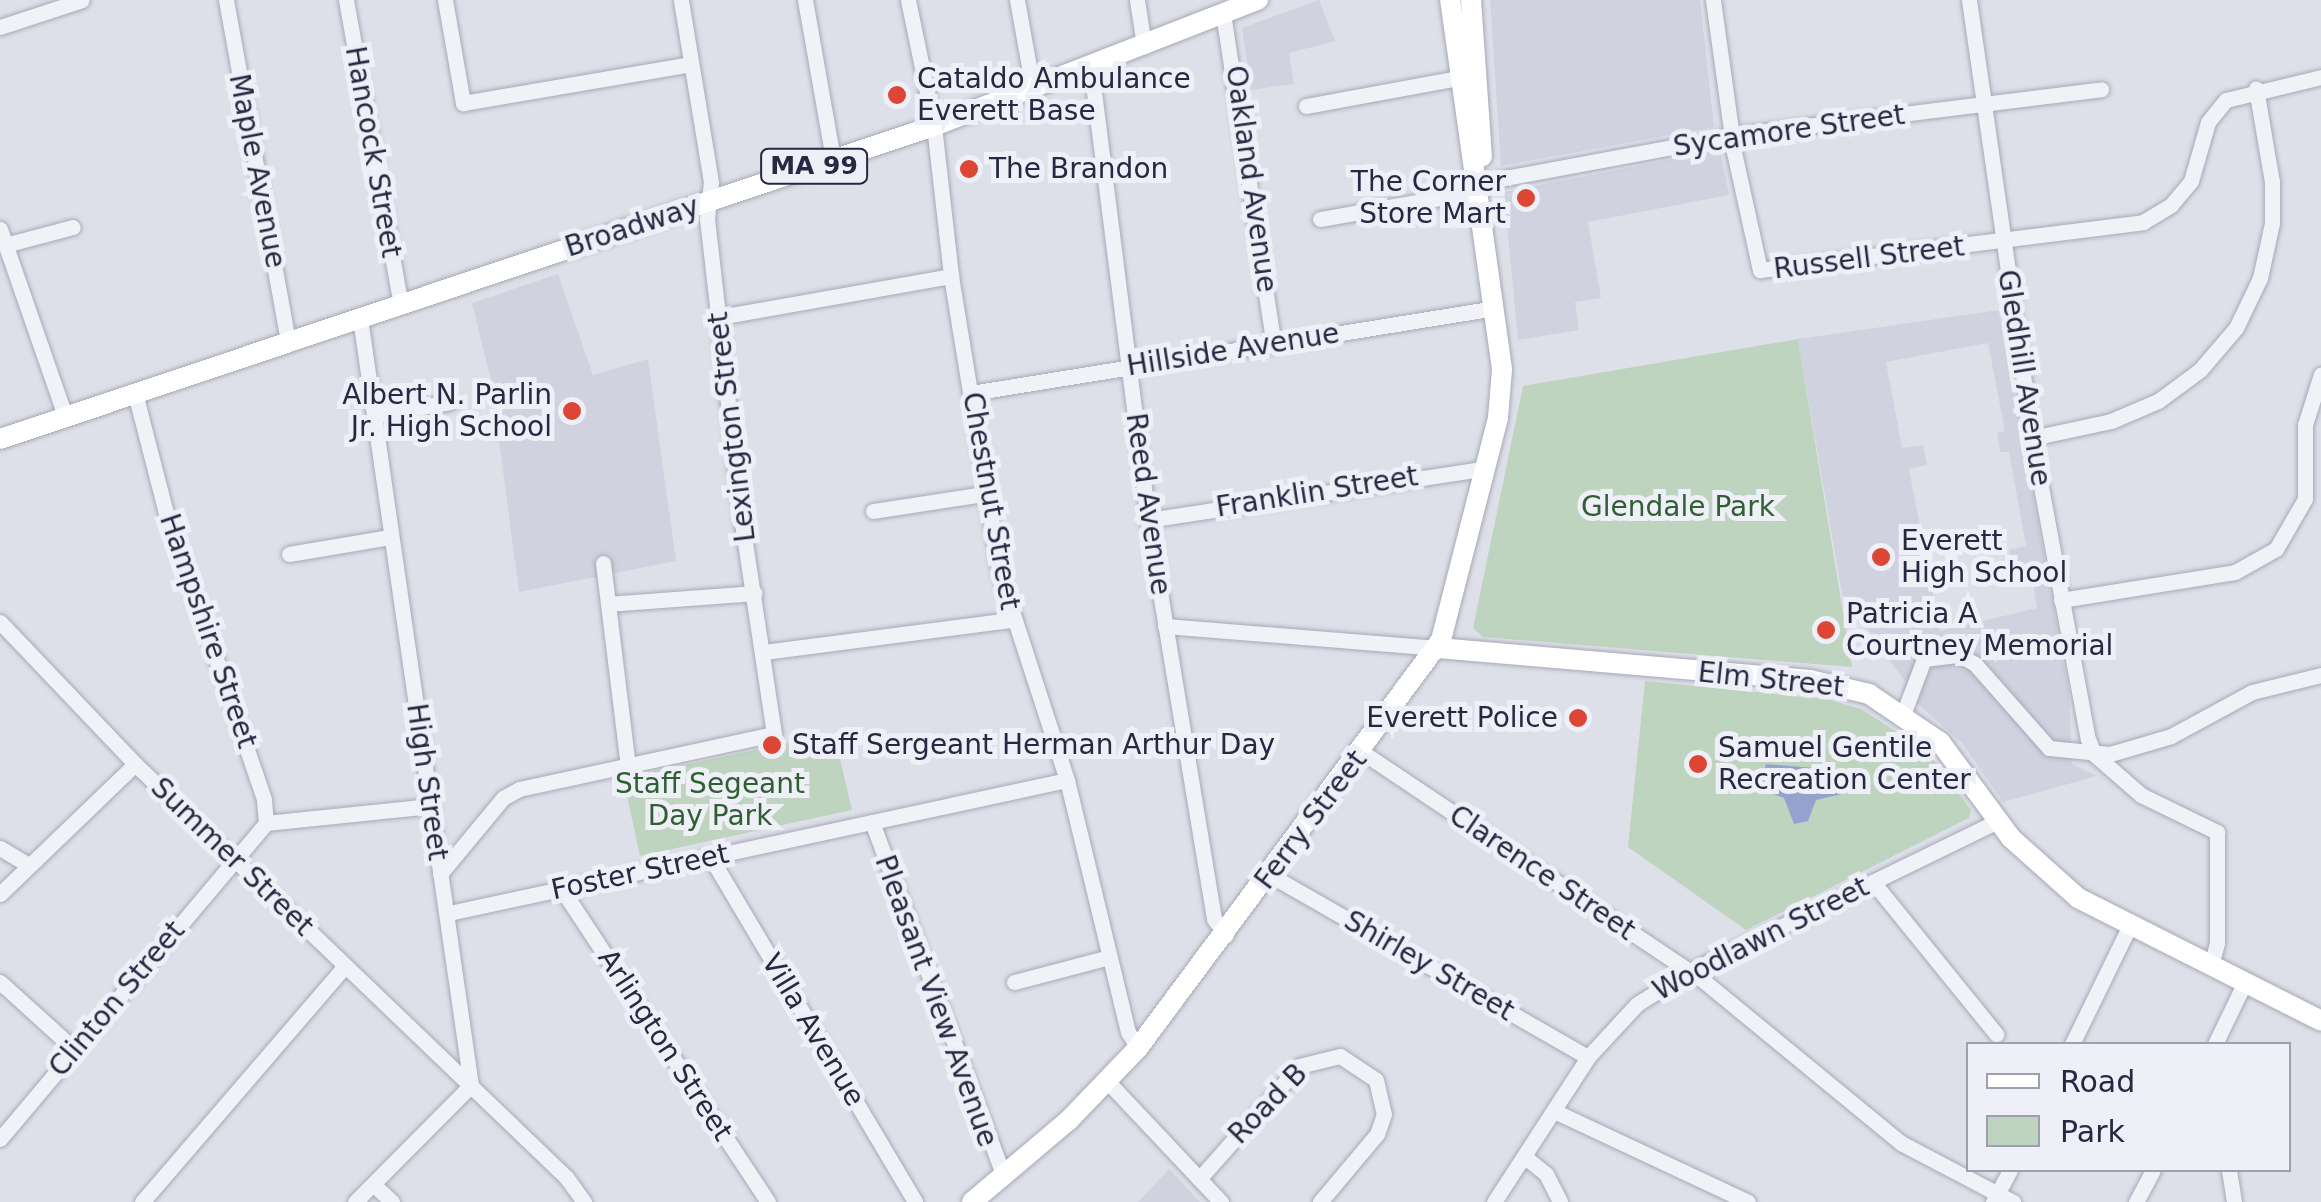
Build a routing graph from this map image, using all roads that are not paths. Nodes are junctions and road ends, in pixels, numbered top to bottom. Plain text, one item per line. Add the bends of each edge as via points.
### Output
1 (82, 0) edge
2 (226, 0) edge
3 (346, 0) edge
4 (445, 0) edge
5 (681, 0) edge
6 (804, 0) edge
7 (908, 0) edge
8 (1017, 0) edge
9 (1137, 0) edge
10 (1258, 0) edge
11 (1450, 0) edge
12 (1472, 0) edge
13 (1713, 0) edge
14 (1969, 0) edge
15 (1223, 14) junction
16 (0, 27) edge
17 (1144, 46) junction
18 (690, 64) junction
19 (1091, 68) junction
20 (1471, 76) junction
21 (2321, 76) edge
22 (1033, 88) junction
23 (2256, 88) junction
24 (2101, 89) dead end
25 (1983, 103) junction
26 (1306, 106) dead end
27 (934, 126) junction
28 (1731, 136) junction
29 (833, 159) junction
30 (1478, 184) junction
31 (709, 202) junction
32 (1320, 219) dead end
33 (0, 228) edge
34 (73, 228) dead end
35 (2002, 242) junction
36 (5, 245) junction
37 (951, 276) junction
38 (401, 305) junction
39 (1495, 308) junction
40 (719, 317) junction
41 (360, 318) junction
42 (288, 342) junction
43 (1274, 345) junction
44 (1132, 369) junction
45 (2321, 374) edge
46 (135, 393) junction
47 (971, 393) junction
48 (450, 402) dead end
49 (374, 415) junction
50 (65, 416) junction
51 (0, 438) edge
52 (2032, 438) junction
53 (1486, 468) junction
54 (984, 494) junction
55 (2313, 501) edge
56 (873, 511) dead end
57 (1148, 520) junction
58 (390, 538) junction
59 (289, 554) dead end
60 (603, 563) dead end
61 (755, 593) junction
62 (2061, 600) junction
63 (608, 604) junction
64 (1012, 620) junction
65 (0, 622) edge
66 (1166, 626) junction
67 (1438, 648) junction
68 (764, 652) junction
69 (2321, 676) edge
70 (1904, 712) junction
71 (1362, 752) junction
72 (2094, 754) junction
73 (135, 764) junction
74 (628, 766) junction
75 (1066, 780) junction
76 (430, 806) junction
77 (1998, 821) junction
78 (872, 822) junction
79 (266, 823) junction
80 (0, 848) edge
81 (233, 858) junction
82 (711, 858) junction
83 (28, 865) junction
84 (440, 874) junction
85 (1270, 876) junction
86 (1873, 882) junction
87 (562, 888) junction
88 (0, 894) edge
89 (449, 913) junction
90 (2129, 927) junction
91 (1226, 935) junction
92 (1108, 957) junction
93 (2211, 966) junction
94 (344, 967) junction
95 (1688, 972) junction
96 (0, 982) edge
97 (1014, 982) dead end
98 (2244, 984) junction
99 (2321, 1022) edge
100 (1996, 1034) dead end
101 (2073, 1042) edge
102 (2216, 1042) edge
103 (1138, 1048) junction
104 (74, 1050) junction
105 (1588, 1057) junction
106 (1108, 1082) junction
107 (472, 1084) junction
108 (1554, 1111) junction
109 (0, 1139) edge
110 (1524, 1157) junction
111 (2009, 1172) edge
112 (2152, 1172) edge
113 (2229, 1172) edge
114 (1004, 1177) junction
115 (1199, 1179) junction
116 (373, 1184) junction
117 (1995, 1198) edge
118 (1738, 1200) edge
119 (142, 1202) edge
120 (355, 1202) edge
121 (392, 1202) edge
122 (584, 1202) edge
123 (768, 1202) edge
124 (915, 1202) edge
125 (972, 1202) edge
126 (1221, 1202) edge
127 (1320, 1202) edge
128 (1494, 1202) edge
129 (1560, 1202) edge
130 (2013, 1202) edge
131 (2136, 1202) edge
132 (2234, 1202) edge

1 - 16 street
2 - 42 street, Maple Avenue
3 - 38 street, Hancock Street
4 - 18 street via 464,103
5 - 18 street, Lexington Street
6 - 29 street
7 - 27 street, Chestnut Street
8 - 22 street
9 - 17 street
10 - 15 main road, Broadway / MA 99
11 - 20 main road, Ferry Street
12 - 20 main road, Ferry Street
13 - 28 street
14 - 25 street, Gledhill Avenue
15 - 17 main road, Broadway / MA 99
15 - 43 street, Oakland Avenue
17 - 19 main road, Broadway / MA 99
18 - 31 street, Lexington Street
19 - 22 main road, Broadway / MA 99
19 - 44 street, Reed Avenue
20 - 26 street
20 - 30 main road, Ferry Street
21 - 23 street, Russell Street
22 - 27 main road, Broadway / MA 99
23 - 35 street, Russell Street via 2216,109 2190,181 2158,214 2124,226
23 - 52 street via 2272,224 2260,278 2236,328 2215,355 2158,401 2111,421
24 - 25 street, Sycamore Street
25 - 28 street, Sycamore Street
25 - 35 street, Gledhill Avenue
27 - 29 main road, Broadway / MA 99
27 - 37 street, Chestnut Street
28 - 30 street, Sycamore Street
28 - 35 street, Russell Street via 1760,270
29 - 31 main road, Broadway / MA 99
30 - 32 street, Sycamore Street
30 - 39 main road, Ferry Street
31 - 38 main road, Broadway / MA 99
31 - 40 street, Lexington Street
33 - 36 street
34 - 36 street
35 - 52 street, Gledhill Avenue
36 - 50 street
37 - 40 street
37 - 47 street, Chestnut Street
38 - 41 main road, Broadway / MA 99
39 - 43 street, Hillside Avenue
39 - 53 main road, Ferry Street via 1501,392
40 - 61 street, Lexington Street
41 - 42 main road, Broadway / MA 99
41 - 49 street, High Street
42 - 46 main road, Broadway / MA 99
43 - 44 street, Hillside Avenue
44 - 47 street, Hillside Avenue
44 - 57 street, Reed Avenue
45 - 55 street via 2305,425
46 - 50 main road, Broadway / MA 99
46 - 79 street, Hampshire Street via 166,513 264,799
47 - 54 street, Chestnut Street
48 - 49 street
49 - 58 street, High Street
50 - 51 main road, Broadway / MA 99
52 - 62 street, Gledhill Avenue
53 - 57 street, Franklin Street
53 - 67 main road, Ferry Street
54 - 56 street
54 - 64 street, Chestnut Street
55 - 62 street via 2258,564
57 - 66 street, Reed Avenue
58 - 59 street
58 - 76 street, High Street
60 - 63 street
61 - 63 street
61 - 68 street, Lexington Street
62 - 72 street, Gledhill Avenue
63 - 74 street
64 - 68 street
64 - 75 street, Chestnut Street
65 - 73 street, Summer Street
66 - 67 street, Elm Street
66 - 91 street, Reed Avenue via 1214,919
67 - 70 main road, Elm Street via 1827,682
67 - 71 main road, Ferry Street
68 - 74 street, Lexington Street via 774,734
69 - 72 street via 2252,692 2150,745
70 - 72 street via 1924,660 1959,656 1975,664 2048,748
70 - 77 main road, Elm Street via 1946,748
71 - 85 main road, Ferry Street
71 - 95 street, Clarence Street
72 - 93 street via 2164,811 2217,832
73 - 81 street, Summer Street
73 - 83 street
74 - 84 street via 544,780 502,798
75 - 78 street, Foster Street
75 - 92 street, Chestnut Street
76 - 79 street
76 - 84 street, High Street
77 - 86 street, Woodlawn Street
77 - 90 main road, Elm Street via 2054,880
78 - 82 street, Foster Street
78 - 114 street, Pleasant View Avenue
79 - 81 street
80 - 83 street
81 - 94 street, Summer Street
81 - 104 street, Clinton Street
82 - 87 street, Foster Street
82 - 124 street, Villa Avenue
83 - 88 street
84 - 89 street, High Street
85 - 91 main road, Ferry Street
85 - 105 street, Shirley Street
86 - 95 street, Woodlawn Street
86 - 100 street
87 - 89 street, Foster Street
87 - 123 street, Arlington Street
89 - 107 street, High Street
90 - 93 main road, Elm Street
90 - 101 street
91 - 103 main road, Ferry Street
92 - 97 street
92 - 103 street, Chestnut Street
93 - 98 main road, Elm Street
94 - 107 street, Summer Street
94 - 119 street
95 - 105 street, Woodlawn Street via 1636,1004
95 - 117 street, Clarence Street via 1888,1135
96 - 104 street
98 - 99 main road, Elm Street
98 - 102 street
103 - 106 main road, Ferry Street
104 - 109 street, Clinton Street
105 - 108 street, Woodlawn Street
106 - 114 main road, Ferry Street
106 - 115 street
107 - 116 street
107 - 122 street
108 - 110 street, Woodlawn Street
108 - 118 street
110 - 128 street, Woodlawn Street
110 - 129 street via 1546,1174
111 - 117 street
112 - 131 street
113 - 132 street
114 - 125 main road, Ferry Street
115 - 126 street
115 - 127 street, Road B via 1294,1070 1318,1056 1340,1056 1376,1080 1384,1114 1372,1140
116 - 120 street
116 - 121 street
117 - 130 street, Clarence Street

